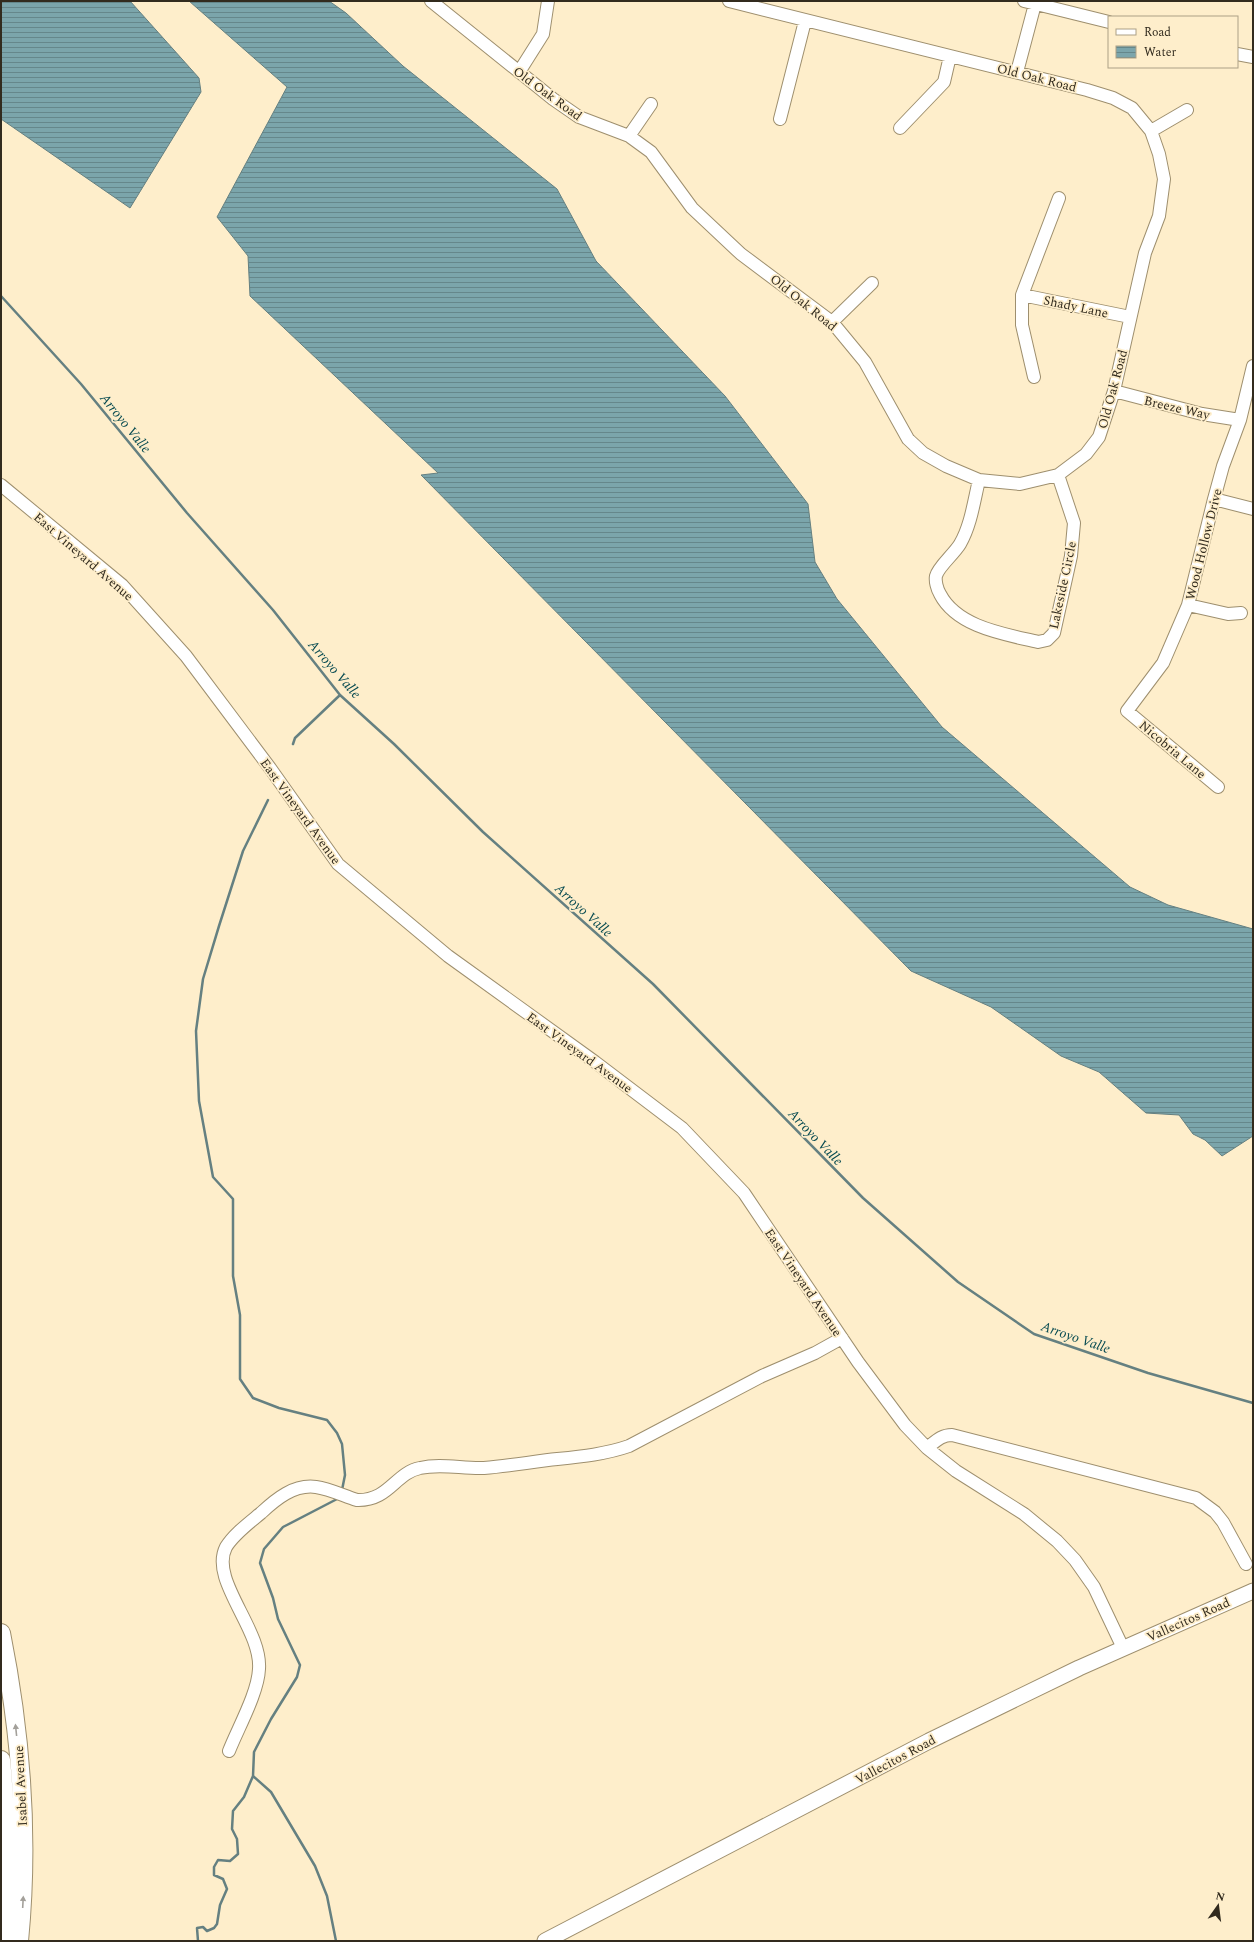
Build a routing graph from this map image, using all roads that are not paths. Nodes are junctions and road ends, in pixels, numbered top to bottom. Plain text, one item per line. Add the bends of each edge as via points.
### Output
1 (431, 1) edge
2 (548, 1) edge
3 (729, 1) edge
4 (1030, 2) edge
5 (805, 20) junction
6 (1108, 22) edge
7 (1238, 54) edge
8 (950, 56) junction
9 (1253, 58) edge
10 (519, 72) junction
11 (1018, 72) junction
12 (650, 104) dead end
13 (1187, 110) dead end
14 (780, 119) dead end
15 (900, 128) dead end
16 (1151, 131) junction
17 (629, 136) junction
18 (1059, 198) dead end
19 (872, 283) dead end
20 (1022, 295) junction
21 (1130, 317) junction
22 (832, 322) junction
23 (1253, 366) edge
24 (1034, 377) dead end
25 (1114, 391) junction
26 (1240, 420) junction
27 (1058, 475) junction
28 (979, 480) junction
29 (1, 485) edge
30 (1214, 499) junction
31 (1253, 509) edge
32 (1188, 605) junction
33 (1242, 613) dead end
34 (1127, 711) joint
35 (1218, 787) dead end
36 (842, 1338) junction
37 (927, 1448) junction
38 (1246, 1564) dead end
39 (1253, 1591) edge
40 (1, 1632) edge
41 (1123, 1648) junction
42 (229, 1751) dead end
43 (1, 1760) edge
44 (1, 1941) edge
45 (19, 1941) edge
46 (545, 1941) edge

1 - 10 street, Old Oak Road
2 - 10 street via 542,34
3 - 5 street, Old Oak Road
4 - 6 street
4 - 11 street
5 - 8 street, Old Oak Road
5 - 14 street
7 - 9 street
8 - 11 street, Old Oak Road
8 - 15 street via 944,82
10 - 17 street, Old Oak Road via 579,117
11 - 16 street, Old Oak Road via 1113,98 1132,108
12 - 17 street
13 - 16 street
16 - 21 street, Old Oak Road via 1164,179 1159,216 1146,253
17 - 22 street, Old Oak Road via 651,152 692,208 741,254
18 - 20 street
19 - 22 street
20 - 21 street, Shady Lane
20 - 24 street via 1022,325
21 - 25 street, Old Oak Road
22 - 28 street, Old Oak Road via 865,362 908,439 923,453
23 - 26 street, Wood Hollow Drive
25 - 26 street, Breeze Way via 1162,405
25 - 27 street, Old Oak Road via 1099,437 1086,454
26 - 30 street, Wood Hollow Drive
27 - 28 street, Old Oak Road via 1020,484
27 - 28 street, Lakeside Circle via 1074,523 1071,556 1054,633 1047,640 1038,642 971,623 944,603 937,589 936,576 960,544 967,527
29 - 36 street, East Vineyard Avenue via 122,585 186,656 338,864 448,956 682,1128 744,1193
30 - 31 street
30 - 32 street, Wood Hollow Drive
32 - 33 street via 1228,614
32 - 34 street, Wood Hollow Drive via 1163,663
34 - 35 street, Nicobria Lane
36 - 37 street, East Vineyard Avenue via 905,1425
36 - 42 street via 762,1376 629,1446 609,1453 484,1468 419,1468 408,1473 376,1498 364,1500 316,1487 301,1488 276,1499 235,1536 223,1556 222,1565 226,1581 258,1650 259,1669 256,1688
37 - 38 street via 940,1437 952,1435 1196,1498 1223,1522
37 - 41 street, East Vineyard Avenue via 956,1471 1024,1514 1057,1541 1094,1587
39 - 41 main road, Vallecitos Road
45 -> 40 highway, Isabel Avenue via 23,1893 22,1796 13,1700
41 - 46 main road, Vallecitos Road via 929,1741
43 - 44 highway, Isabel Avenue via 5,1893

